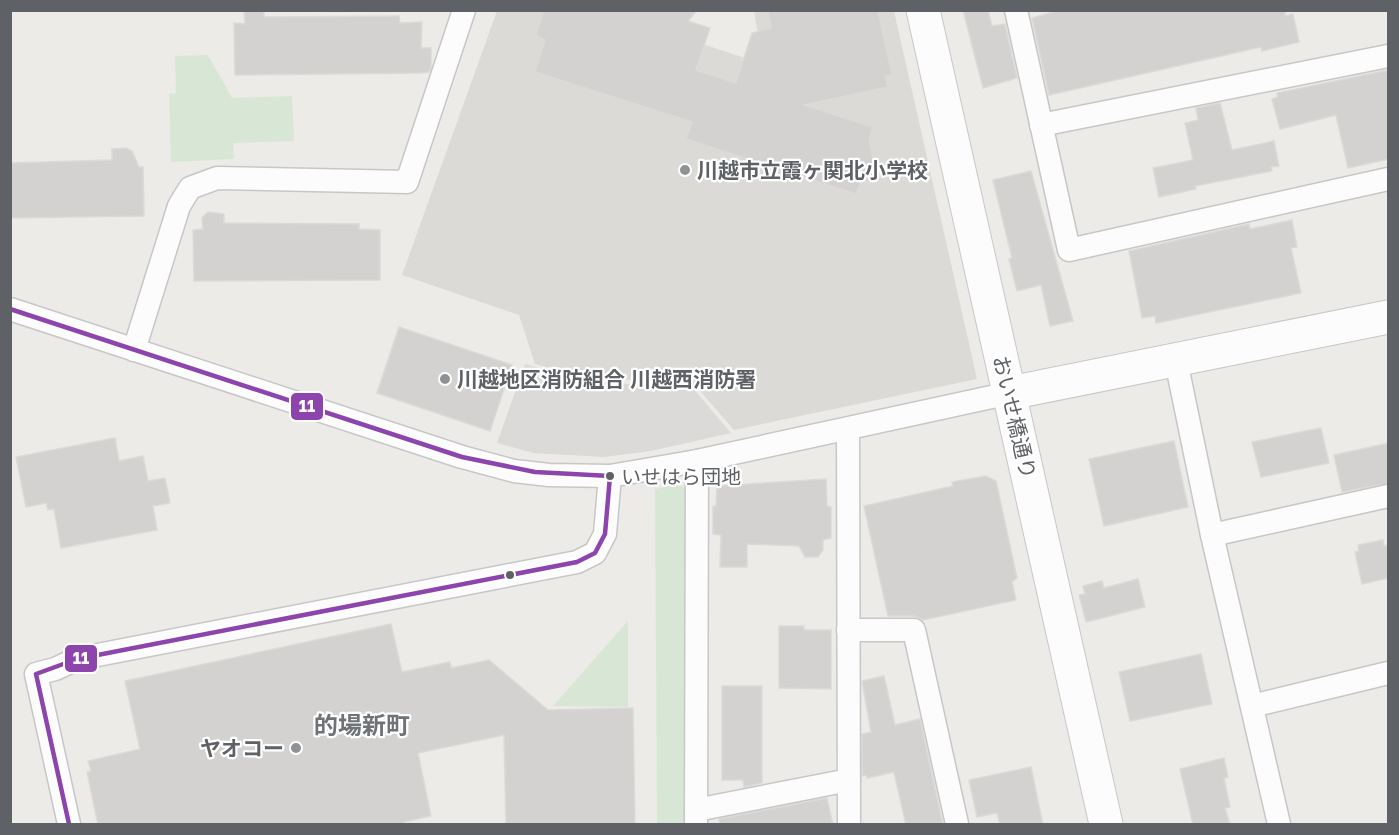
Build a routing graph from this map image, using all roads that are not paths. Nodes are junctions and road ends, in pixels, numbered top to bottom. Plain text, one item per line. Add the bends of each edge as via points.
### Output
1 (464, 10) edge
2 (922, 10) edge
3 (1016, 10) edge
4 (1389, 56) edge
5 (1041, 125) junction
6 (1389, 179) edge
7 (10, 309) edge
8 (1389, 317) edge
9 (134, 350) junction
10 (1176, 361) junction
11 (1010, 393) junction
12 (848, 429) junction
13 (697, 461) junction
14 (610, 476) junction
15 (1389, 496) edge
16 (1212, 535) junction
17 (848, 630) junction
18 (1389, 673) edge
19 (1252, 706) junction
20 (849, 780) junction
21 (696, 817) edge
22 (69, 825) edge
23 (849, 825) edge
24 (957, 825) edge
25 (1106, 825) edge
26 (1279, 825) edge

1 - 9 street via 407,182 217,178 190,188 179,206
2 - 11 street, おいせ橋通り
3 - 5 street
4 - 5 street
5 - 6 street via 1069,250
7 - 9 street
8 - 10 street
9 - 14 street via 514,471
10 - 11 street
10 - 16 street
11 - 12 street
11 - 25 street, おいせ橋通り
12 - 13 street
12 - 17 street
13 - 14 street
13 - 21 street
14 - 22 street via 605,534 595,553 577,562 77,659 36,674
15 - 16 street
16 - 19 street
17 - 20 street
17 - 24 street via 914,630
18 - 19 street
19 - 26 street
20 - 21 street
20 - 23 street

